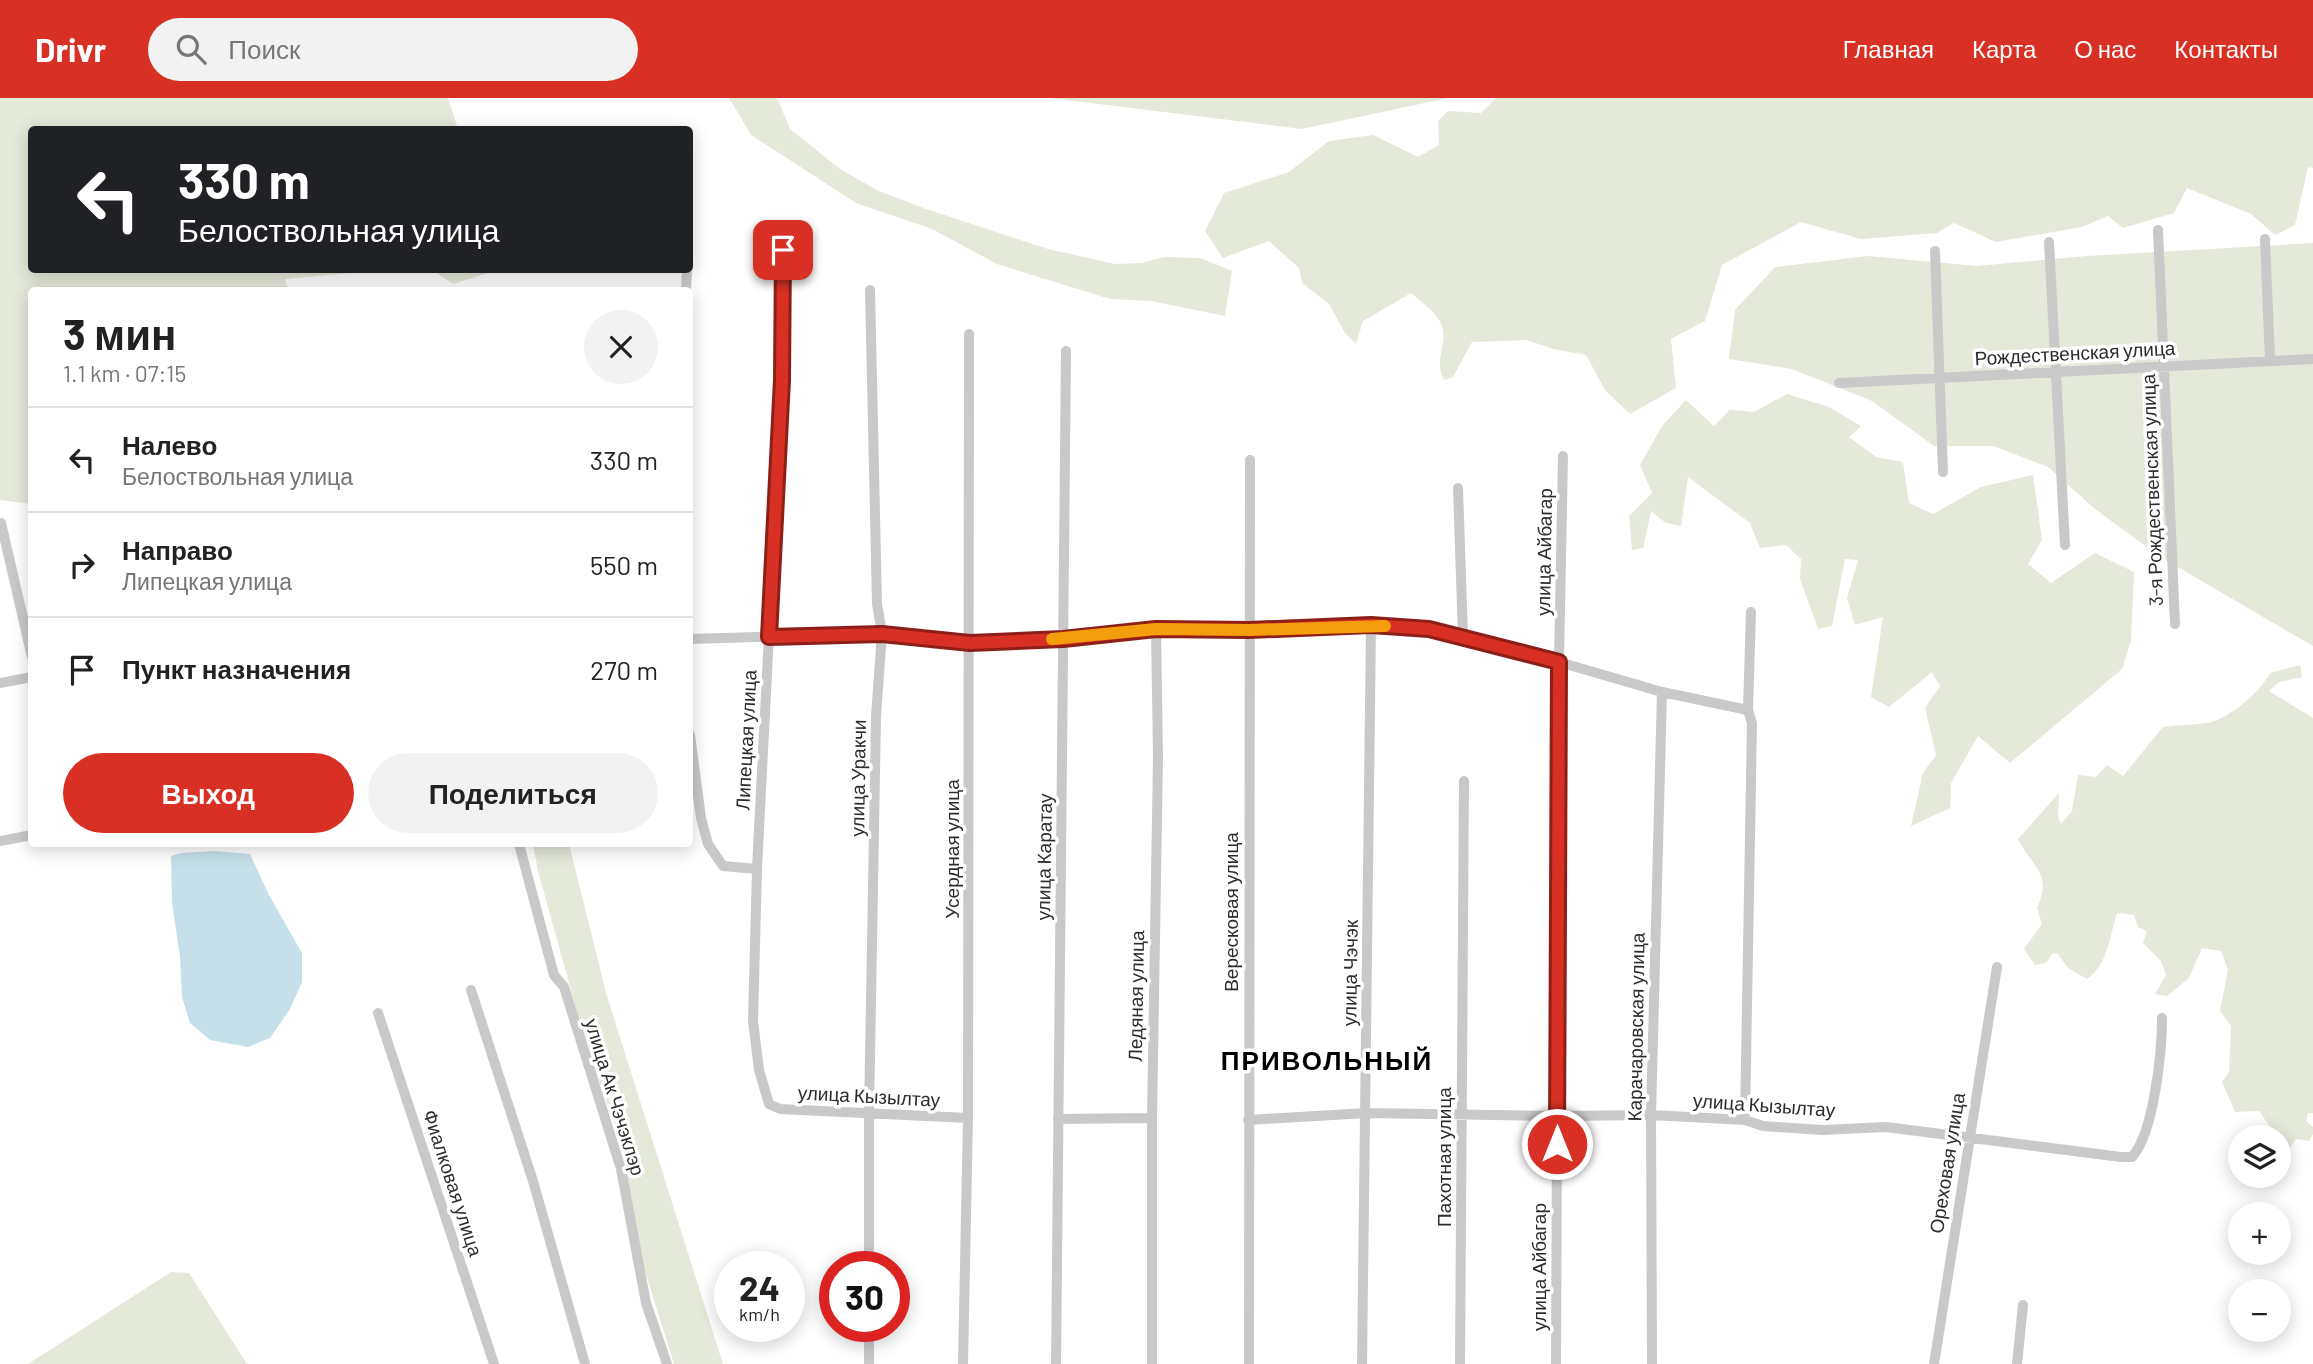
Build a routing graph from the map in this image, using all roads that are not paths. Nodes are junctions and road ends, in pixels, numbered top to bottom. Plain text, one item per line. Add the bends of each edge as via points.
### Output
1 (2158, 230) dead end
2 (2265, 239) dead end
3 (2049, 242) dead end
4 (783, 250) dead end
5 (1935, 251) dead end
6 (870, 290) dead end
7 (969, 334) dead end
8 (1066, 351) dead end
9 (2313, 359) edge
10 (2270, 361) junction
11 (2164, 366) junction
12 (2056, 372) junction
13 (1940, 378) junction
14 (1839, 383) dead end
15 (1563, 456) dead end
16 (1250, 460) dead end
17 (1943, 472) dead end
18 (1458, 488) dead end
19 (1, 523) edge
20 (2064, 545) dead end
21 (1751, 612) dead end
22 (2175, 624) dead end
23 (1371, 625) junction
24 (1156, 629) junction
25 (1249, 630) junction
26 (882, 634) junction
27 (769, 637) junction
28 (1464, 638) junction
29 (693, 639) edge
30 (1063, 639) junction
31 (28, 640) edge
32 (970, 643) junction
33 (1559, 662) junction
34 (28, 678) edge
35 (0, 683) edge
36 (1662, 692) junction
37 (1748, 710) junction
38 (693, 758) edge
39 (1464, 782) dead end
40 (28, 836) edge
41 (0, 841) edge
42 (520, 847) edge
43 (757, 869) junction
44 (1997, 967) dead end
45 (471, 990) dead end
46 (378, 1013) dead end
47 (2162, 1018) dead end
48 (769, 1104) joint
49 (1367, 1113) junction
50 (869, 1115) junction
51 (1462, 1115) junction
52 (1651, 1115) junction
53 (1557, 1116) junction
54 (968, 1118) junction
55 (1152, 1118) junction
56 (1059, 1119) junction
57 (1248, 1120) junction
58 (1745, 1120) junction
59 (1968, 1137) junction
60 (869, 1251) edge
61 (2023, 1306) dead end
62 (869, 1342) edge
63 (494, 1364) edge
64 (585, 1364) edge
65 (667, 1364) edge
66 (869, 1364) edge
67 (962, 1364) edge
68 (1056, 1364) edge
69 (1152, 1364) edge
70 (1250, 1364) edge
71 (1362, 1364) edge
72 (1460, 1364) edge
73 (1556, 1364) edge
74 (1652, 1364) edge
75 (1934, 1364) edge
76 (2017, 1364) edge

1 - 11 street, 3-я Рождественская улица
2 - 10 street
3 - 12 street
4 - 27 street, Липецкая улица via 782,380
5 - 13 street
6 - 26 street, улица Уракчи via 877,604
7 - 32 street, Усердная улица
8 - 30 street, улица Каратау
9 - 10 street, Рождественская улица
10 - 11 street, Рождественская улица
11 - 12 street, Рождественская улица
11 - 22 street, 3-я Рождественская улица
12 - 13 street, Рождественская улица
12 - 20 street
13 - 14 street, Рождественская улица
13 - 17 street
15 - 33 street, улица Айбагар
16 - 25 street, Вересковая улица
18 - 28 street
19 - 31 street
21 - 37 street
23 - 25 street
23 - 28 street via 1429,629
23 - 49 street, улица Чэчэк
24 - 25 street
24 - 30 street
24 - 55 street, Ледяная улица
25 - 57 street, Вересковая улица
26 - 27 street
26 - 32 street
26 - 50 street, улица Уракчи via 876,716
27 - 29 street
27 - 43 street, Липецкая улица
28 - 33 street
30 - 32 street
30 - 56 street, улица Каратау
32 - 54 street, Усердная улица
33 - 36 street
33 - 53 street, улица Айбагар
34 - 35 street
36 - 37 street
36 - 52 street, Карачаровская улица
37 - 58 street via 1752,723
38 - 43 street via 708,844 723,866
39 - 51 street, Пахотная улица
40 - 41 street
42 - 65 street, улица Ак Чэчэклэр via 554,975 564,987 621,1169 646,1303
43 - 48 street, Липецкая улица via 753,1021
44 - 59 street, Ореховая улица
45 - 64 street via 533,1181
46 - 63 street, Фиалковая улица
47 - 59 street, улица Кызылтау via 2147,1133 2132,1157
48 - 50 street, улица Кызылтау via 780,1109
49 - 51 street, улица Кызылтау
49 - 57 street, улица Кызылтау
49 - 71 street, улица Чэчэк
50 - 54 street, улица Кызылтау
50 - 60 street, улица Уракчи
51 - 53 street, улица Кызылтау
51 - 72 street, Пахотная улица
52 - 53 street, улица Кызылтау
52 - 58 street, улица Кызылтау
52 - 74 street, Карачаровская улица
53 - 73 street, улица Айбагар
54 - 67 street, Усердная улица
55 - 56 street
55 - 69 street, Ледяная улица
56 - 68 street, улица Каратау
57 - 70 street, Вересковая улица
58 - 59 street, улица Кызылтау via 1763,1126 1822,1130 1886,1127
59 - 75 street, Ореховая улица
61 - 76 street
62 - 66 street

